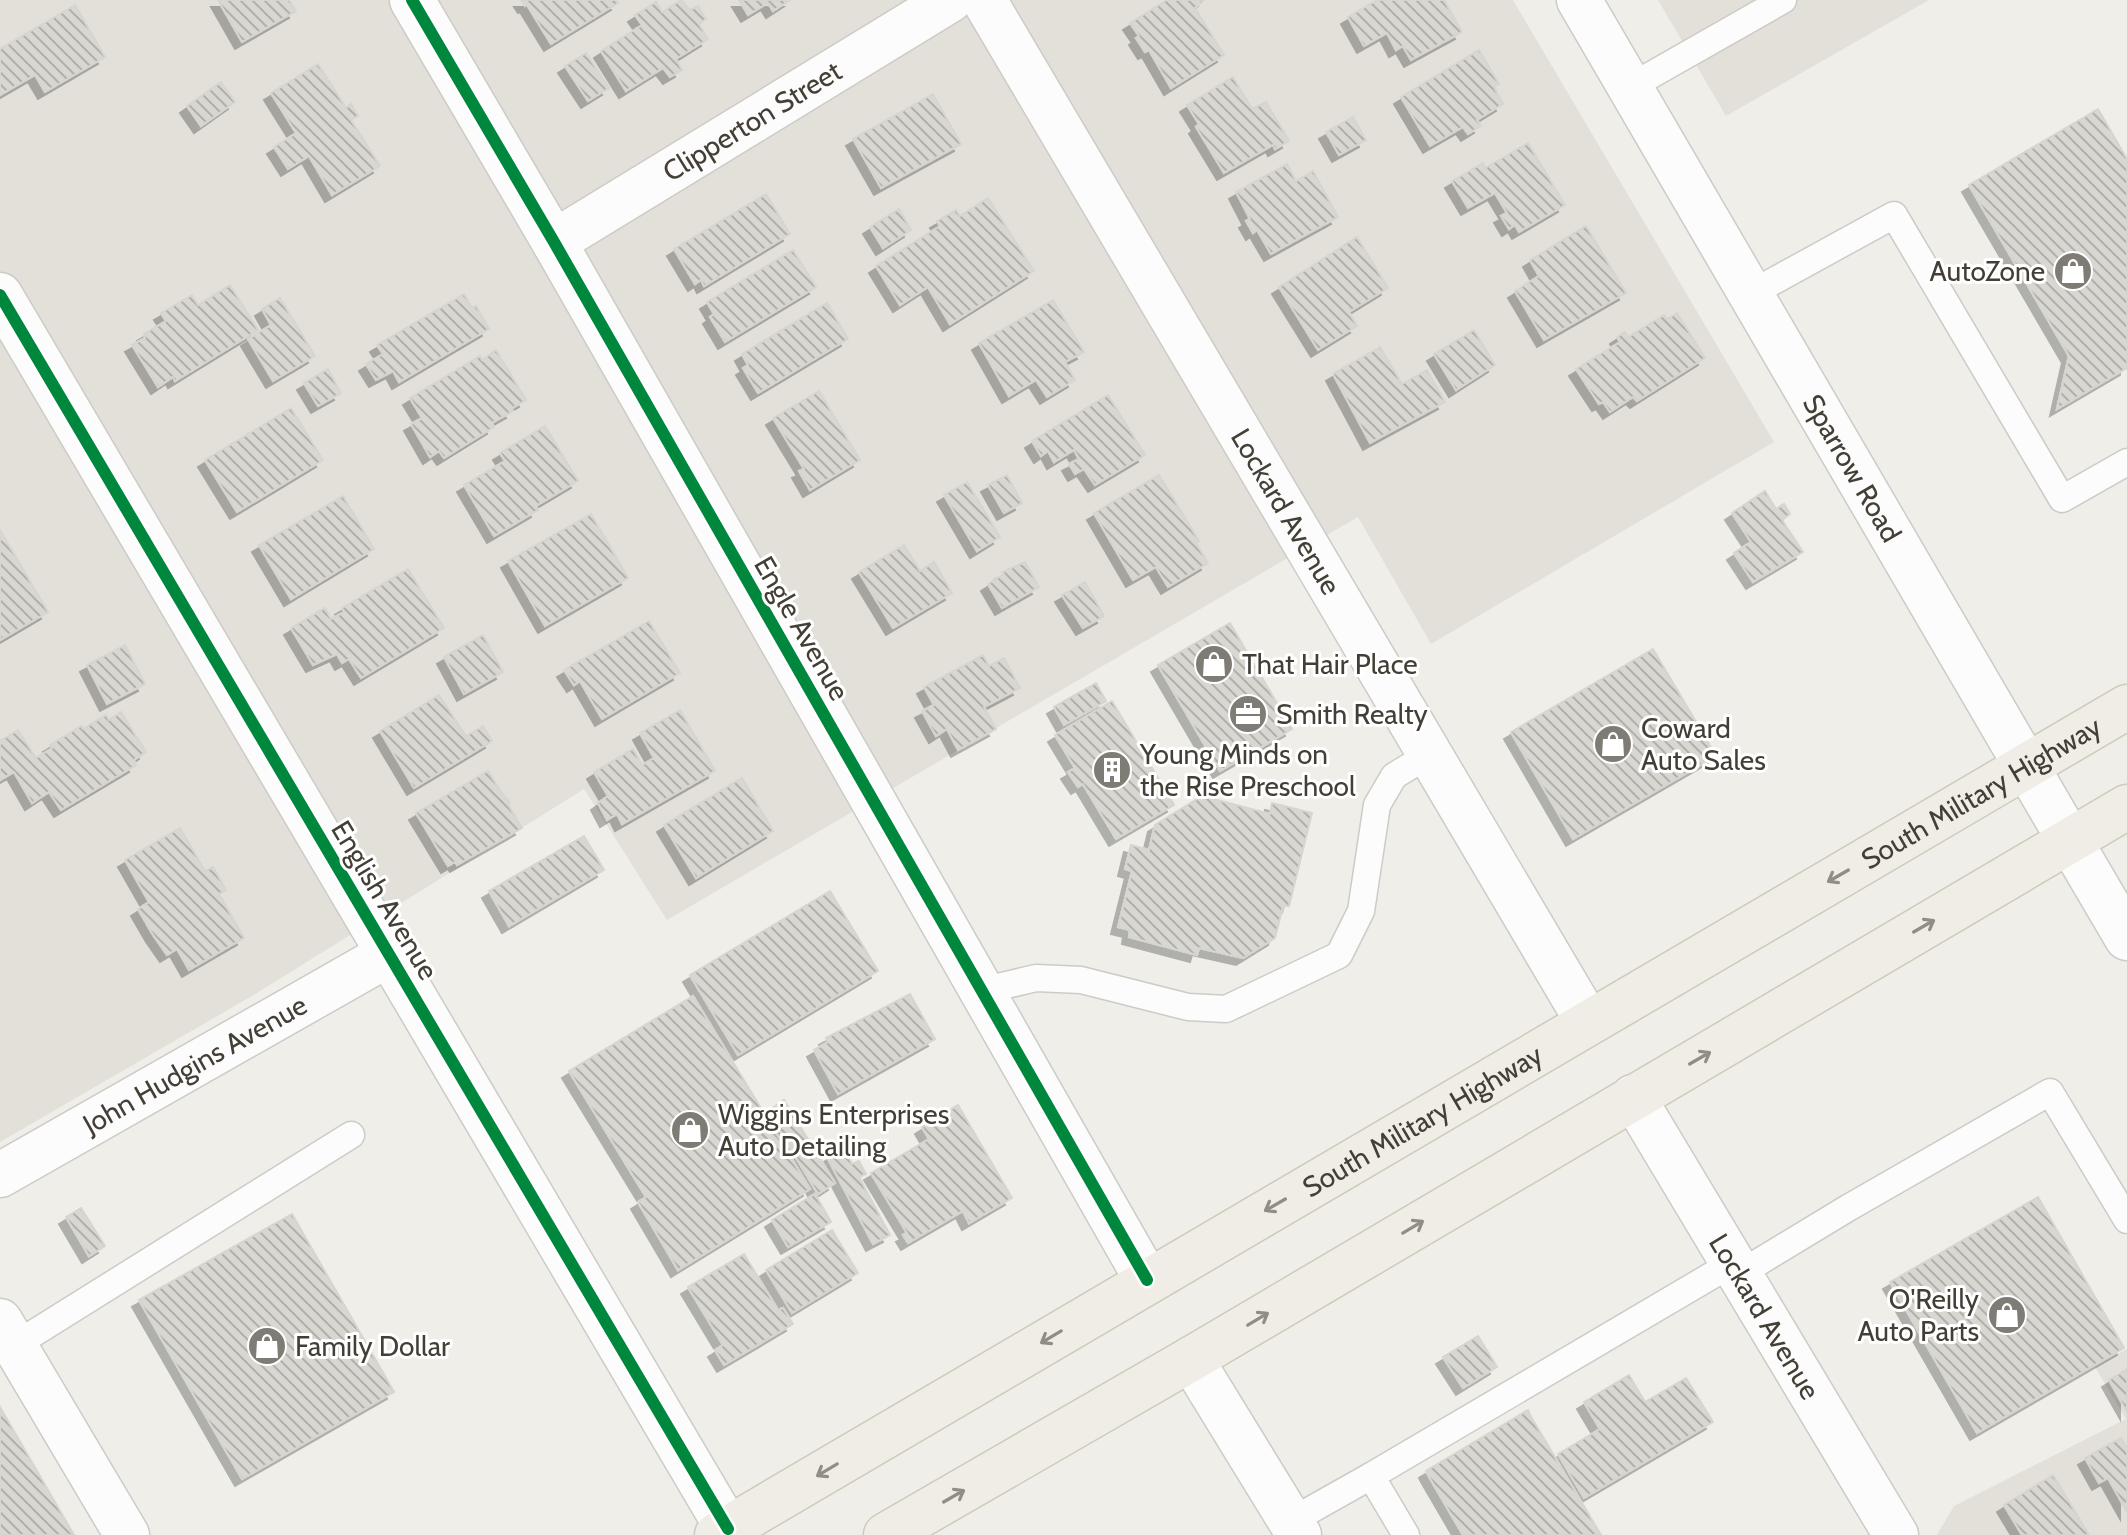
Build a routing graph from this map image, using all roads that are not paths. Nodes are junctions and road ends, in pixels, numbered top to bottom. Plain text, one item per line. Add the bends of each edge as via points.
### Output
1 (412, 0) edge
2 (950, 0) edge
3 (984, 0) edge
4 (1579, 0) edge
5 (1783, 0) edge
6 (1630, 87) junction
7 (554, 242) junction
8 (1750, 294) junction
9 (0, 295) edge
10 (2127, 462) edge
11 (2127, 707) edge
12 (1430, 754) junction
13 (2026, 766) junction
14 (2127, 807) edge
15 (2070, 841) junction
16 (2127, 938) edge
17 (389, 954) junction
18 (981, 991) junction
19 (1588, 1022) junction
20 (1633, 1097) junction
21 (351, 1135) dead end
22 (0, 1175) edge
23 (2127, 1220) edge
24 (1736, 1268) junction
25 (1147, 1280) junction
26 (7, 1333) edge
27 (1191, 1359) junction
28 (1371, 1476) junction
29 (1295, 1528) edge
30 (722, 1532) edge
31 (127, 1535) edge
32 (886, 1535) edge
33 (1406, 1535) edge
34 (1896, 1535) edge

1 - 7 street, Engle Avenue
2 - 7 street, Clipperton Street
3 - 12 street, Lockard Avenue
4 - 6 street, Sparrow Road
5 - 6 lane
6 - 8 street, Sparrow Road
7 - 18 street, Engle Avenue
8 - 10 lane via 1894,215 2062,499
8 - 13 street, Sparrow Road
9 - 17 street, English Avenue
11 - 13 main road, South Military Highway
12 - 18 lane via 1394,776 1377,805 1361,911 1339,955 1226,1009 1188,1007 1081,980 1036,978
12 - 19 street, Lockard Avenue
13 - 15 street, Sparrow Road
13 -> 19 main road, South Military Highway
14 - 15 main road
15 - 16 street, Sparrow Road
20 -> 15 main road
17 - 22 street, John Hudgins Avenue
17 - 30 street, English Avenue
18 - 25 street, Engle Avenue
19 -> 25 main road, South Military Highway
20 - 24 street, Lockard Avenue
27 -> 20 main road
21 - 26 lane
23 - 24 lane via 2050,1092
24 - 28 lane
24 - 34 street, Lockard Avenue
25 -> 30 main road, South Military Highway
26 - 31 street
27 - 29 street
32 -> 27 main road
28 - 29 lane
28 - 33 lane

